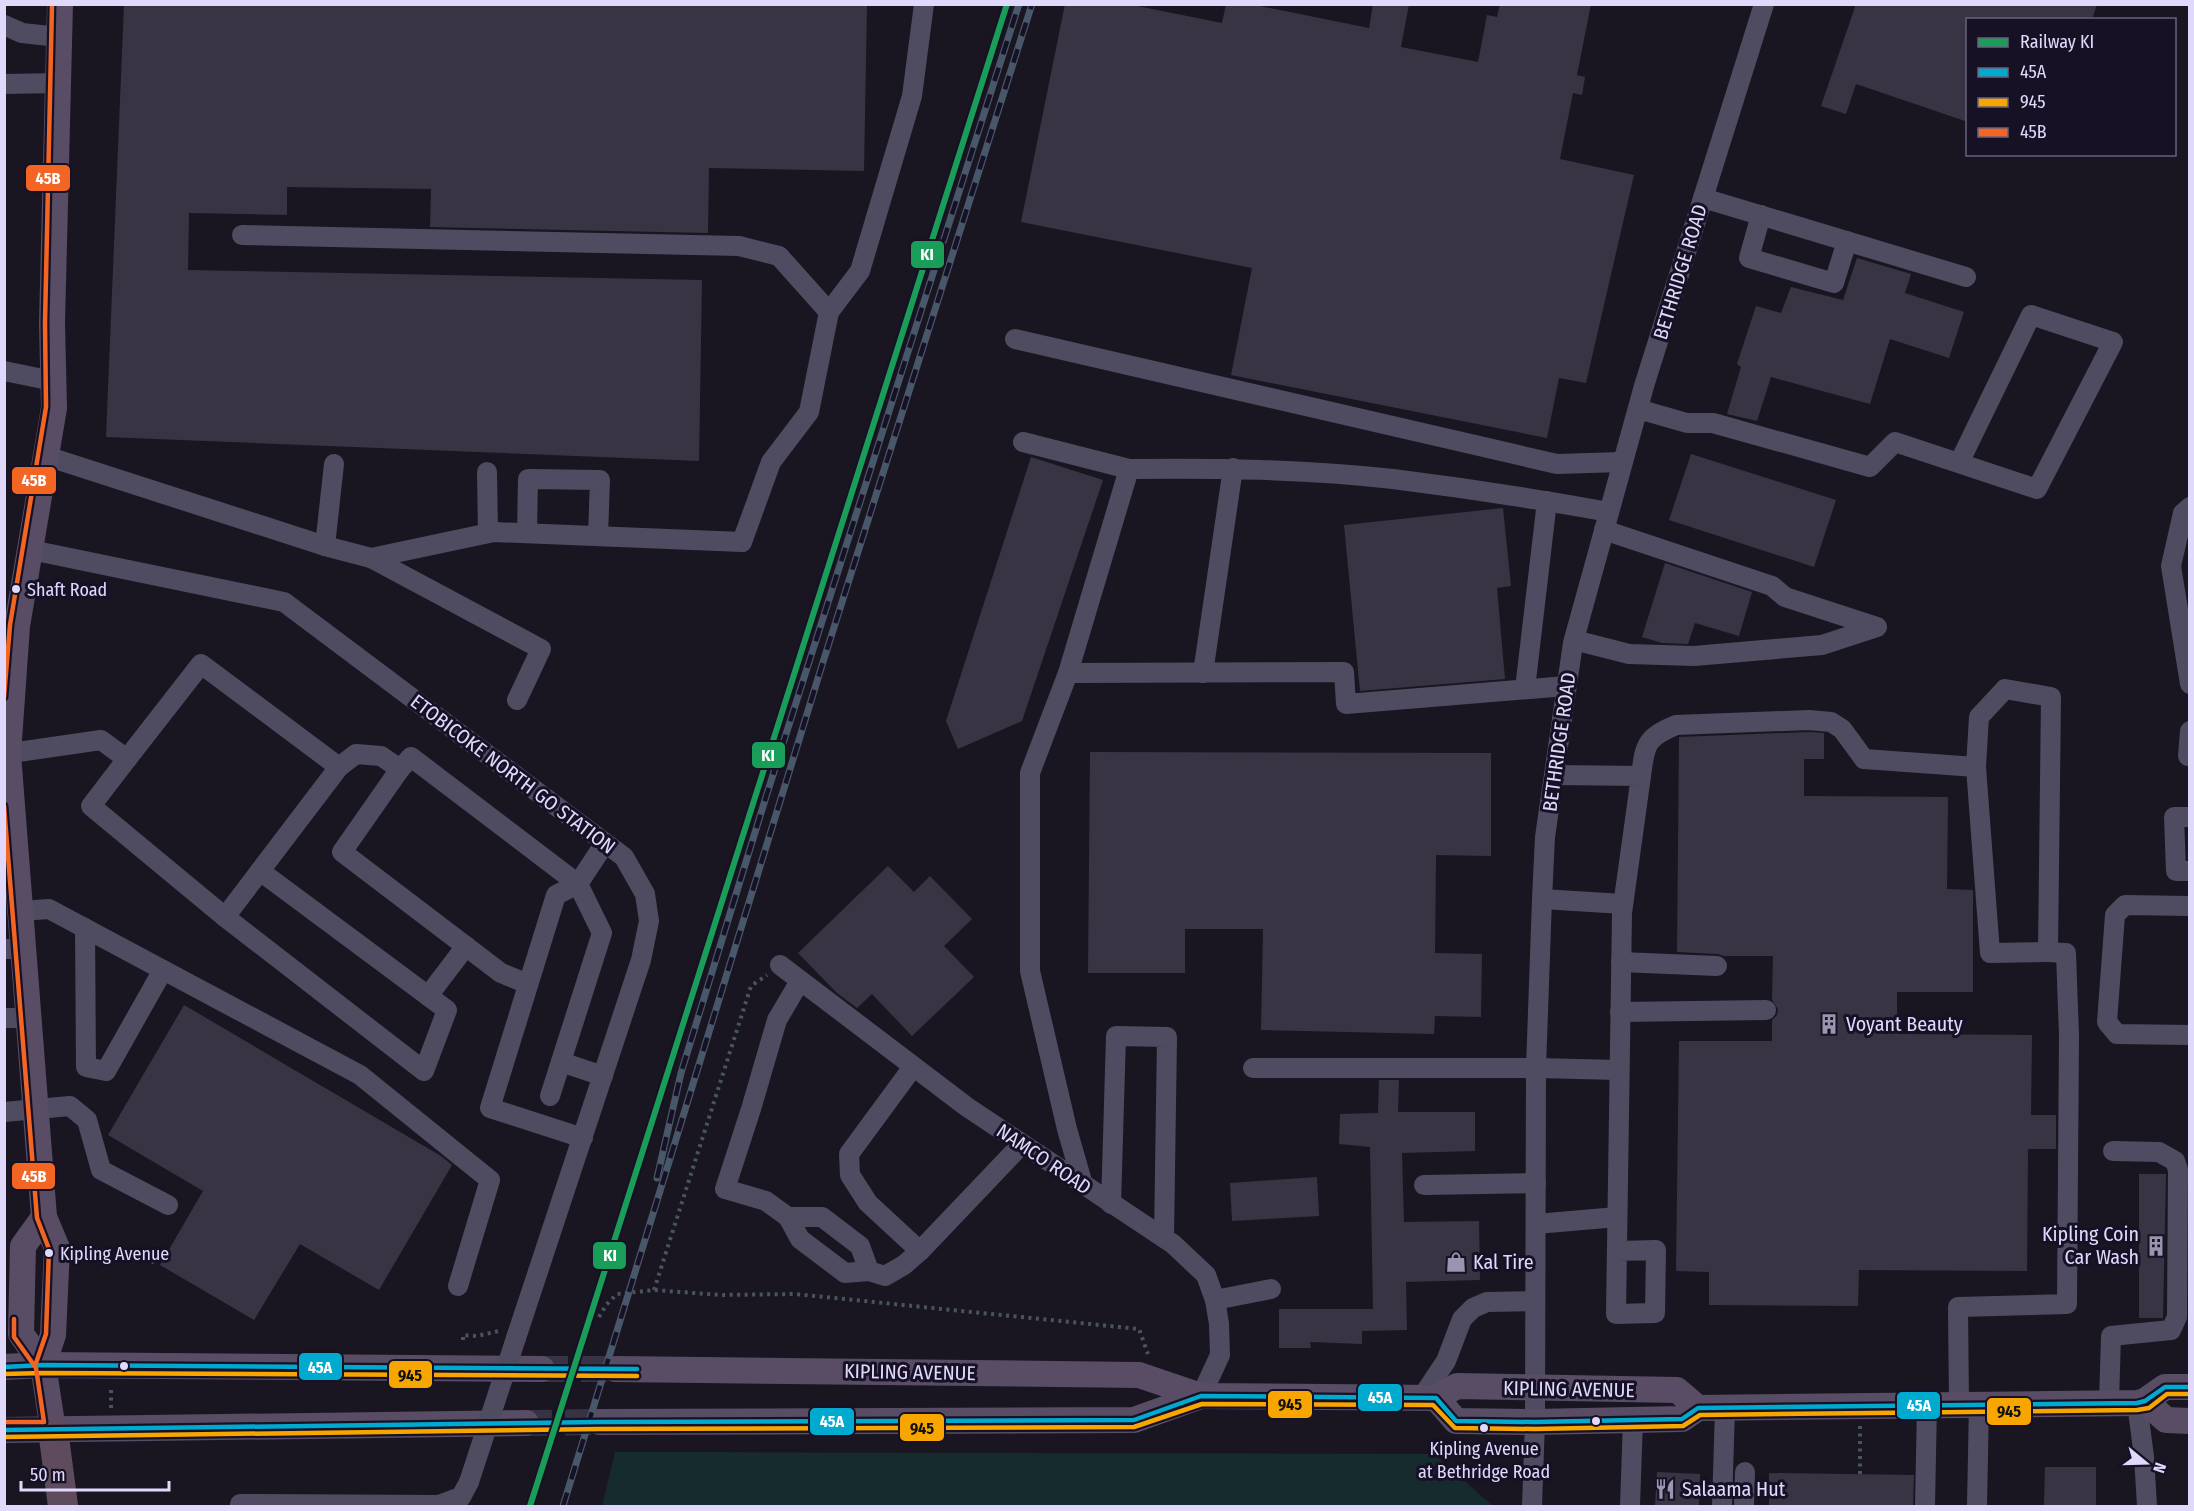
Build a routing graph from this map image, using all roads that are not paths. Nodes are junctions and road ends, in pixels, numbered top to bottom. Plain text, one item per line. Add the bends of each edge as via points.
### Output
1 (60, 4) edge
2 (924, 4) edge
3 (1764, 4) edge
4 (10, 32) edge
5 (59, 37) junction
6 (58, 83) junction
7 (4, 84) edge
8 (1703, 198) junction
9 (1761, 215) junction
10 (242, 235) dead end
11 (1847, 241) junction
12 (1966, 277) dead end
13 (829, 312) junction
14 (1015, 339) dead end
15 (4, 371) edge
16 (53, 381) junction
17 (1638, 409) junction
18 (1023, 442) dead end
19 (46, 456) junction
20 (1622, 462) junction
21 (1959, 463) junction
22 (334, 464) dead end
23 (1233, 468) junction
24 (1129, 469) junction
25 (488, 472) dead end
26 (1547, 501) junction
27 (2190, 507) edge
28 (1606, 521) junction
29 (488, 533) junction
30 (527, 533) junction
31 (598, 536) junction
32 (325, 546) junction
33 (31, 549) junction
34 (370, 558) junction
35 (1574, 640) junction
36 (1068, 673) junction
37 (1203, 673) junction
38 (2190, 684) edge
39 (1566, 686) junction
40 (1525, 689) junction
41 (517, 700) dead end
42 (2190, 731) edge
43 (6, 754) edge
44 (2190, 756) edge
45 (127, 759) junction
46 (339, 767) junction
47 (1976, 767) junction
48 (400, 769) junction
49 (1554, 776) junction
50 (1641, 776) junction
51 (2190, 817) edge
52 (606, 843) junction
53 (260, 870) junction
54 (2190, 871) edge
55 (578, 884) junction
56 (1542, 899) junction
57 (1623, 904) junction
58 (2190, 906) edge
59 (21, 911) junction
60 (225, 917) junction
61 (85, 928) junction
62 (466, 946) junction
63 (14, 949) edge
64 (2048, 952) junction
65 (1621, 962) junction
66 (780, 965) road end
67 (1717, 966) dead end
68 (163, 970) junction
69 (800, 981) junction
70 (528, 984) junction
71 (428, 996) junction
72 (1766, 1010) dead end
73 (1620, 1012) junction
74 (17, 1018) edge
75 (2190, 1035) edge
76 (561, 1062) junction
77 (913, 1067) junction
78 (1253, 1068) dead end
79 (1536, 1068) junction
80 (1619, 1070) junction
81 (603, 1076) junction
82 (550, 1096) dead end
83 (36, 1109) junction
84 (4, 1112) edge
85 (583, 1138) junction
86 (1022, 1144) junction
87 (2112, 1151) dead end
88 (1536, 1183) junction
89 (1083, 1185) junction
90 (1424, 1185) dead end
91 (1111, 1204) junction
92 (168, 1205) dead end
93 (788, 1216) junction
94 (44, 1217) junction
95 (1617, 1217) junction
96 (1536, 1224) junction
97 (1164, 1238) junction
98 (920, 1251) junction
99 (1617, 1251) dead end
100 (877, 1273) junction
101 (458, 1286) dead end
102 (1271, 1289) dead end
103 (1215, 1300) junction
104 (1535, 1301) junction
105 (43, 1365) junction
106 (4, 1367) edge
107 (542, 1369) tunnel mouth
108 (615, 1369) tunnel mouth
109 (2189, 1386) edge
110 (1536, 1389) junction
111 (1201, 1396) junction
112 (1429, 1397) junction
113 (2109, 1402) junction
114 (2141, 1402) junction
115 (1969, 1404) junction
116 (1927, 1405) junction
117 (1698, 1408) junction
118 (1725, 1408) junction
119 (1632, 1420) junction
120 (2190, 1421) edge
121 (599, 1422) tunnel mouth
122 (1535, 1422) junction
123 (525, 1423) tunnel mouth
124 (4, 1430) edge
125 (53, 1430) junction
126 (1745, 1472) dead end
127 (63, 1506) edge
128 (240, 1506) edge
129 (1532, 1506) edge
130 (1630, 1506) edge
131 (1722, 1506) edge
132 (1744, 1506) edge
133 (1925, 1506) edge
134 (1977, 1506) edge
135 (2147, 1506) edge

1 - 5 main road
2 - 13 street via 912,96 861,271
3 - 8 street, BETHRIDGE ROAD
4 - 5 street
5 - 6 main road
6 - 7 street
6 - 16 main road
8 - 9 street
8 - 17 street, BETHRIDGE ROAD
9 - 11 street
9 - 11 street via 1749,258 1834,283
10 - 13 street via 739,246 779,256
11 - 12 street
13 - 31 street via 809,412 771,462 742,542
14 - 20 street via 1557,464
15 - 16 street
16 - 19 main road via 54,408
17 - 20 street, BETHRIDGE ROAD
17 - 21 street via 1688,423 1713,423 1870,467 1895,442
18 - 24 street
19 - 32 street
19 - 33 main road
20 - 28 street, BETHRIDGE ROAD
21 - 21 street via 2037,489 2113,342 2031,315
22 - 32 street
23 - 24 street
23 - 26 street via 1391,479
23 - 37 street
24 - 36 street
25 - 29 street
26 - 28 street
26 - 40 street
27 - 38 street via 2183,513 2171,566
28 - 35 street, BETHRIDGE ROAD
28 - 35 street via 1773,586 1785,597 1877,627 1822,645 1694,656 1629,654
29 - 30 street
29 - 34 street
30 - 31 street
30 - 31 street via 528,479 600,480
32 - 34 street
33 - 43 main road via 17,626
33 - 52 street, ETOBICOKE NORTH GO STATION via 284,602
34 - 41 street via 541,649
35 - 39 street, BETHRIDGE ROAD
36 - 37 street
36 - 89 street via 1029,773 1030,971
37 - 40 street via 1344,672 1346,704
39 - 40 street
39 - 49 street, BETHRIDGE ROAD
42 - 44 street
43 - 45 street via 101,740
43 - 59 main road
45 - 46 street via 201,664
45 - 60 street via 91,806
46 - 48 street via 356,754 381,756
46 - 53 street
47 - 50 street via 1864,759 1842,729 1831,722 1809,720 1676,725 1658,732 1644,748
47 - 64 street via 1990,953
47 - 64 street via 1979,717 2005,689 2051,697
48 - 55 street via 411,757
48 - 62 street via 342,852
49 - 50 street
49 - 56 street, BETHRIDGE ROAD via 1545,837
50 - 57 street
51 - 54 street via 2174,817 2176,871
52 - 55 street
52 - 81 street, ETOBICOKE NORTH GO STATION via 624,857 645,894 649,921 641,960
53 - 60 street
53 - 71 street
55 - 70 street via 556,895
55 - 76 street via 602,933
56 - 57 street
56 - 79 street, BETHRIDGE ROAD
57 - 65 street
58 - 75 street via 2125,904 2115,915 2107,1022 2117,1034
59 - 61 street via 49,909
59 - 63 main road
60 - 71 street via 424,1071 447,1010
61 - 68 street
61 - 68 street via 86,1067 106,1071
62 - 70 street via 501,974
62 - 71 street
63 - 74 main road
64 - 115 street via 2066,953 2070,1059 2067,1304 1958,1307
65 - 67 street
65 - 73 street
66 - 69 street, NAMCO ROAD
68 - 101 street via 360,1075 490,1180
69 - 77 street, NAMCO ROAD
69 - 93 street via 777,1020 725,1189 766,1201
70 - 85 street via 490,1108
72 - 73 street
73 - 80 street
74 - 83 main road
76 - 81 street
76 - 82 street
77 - 86 street, NAMCO ROAD
77 - 98 street via 849,1154 850,1175 868,1203
78 - 79 street
79 - 80 street
79 - 88 street, BETHRIDGE ROAD
80 - 95 street
81 - 85 street, ETOBICOKE NORTH GO STATION
83 - 84 street
83 - 92 street via 70,1106 87,1120 101,1170
83 - 94 main road
85 - 128 street, ETOBICOKE NORTH GO STATION, bridge via 511,1335 469,1482 460,1497 439,1505
86 - 89 street, NAMCO ROAD
86 - 98 street
87 - 113 street via 2159,1152 2175,1161 2177,1317 2171,1330 2111,1336
88 - 90 street
88 - 96 street, BETHRIDGE ROAD
89 - 91 street, NAMCO ROAD
91 - 97 street, NAMCO ROAD
91 - 97 street via 1116,1036 1167,1037
93 - 100 street via 822,1217 860,1246
93 - 100 street via 800,1239 845,1273
94 - 105 main road via 57,1248 53,1335
94 - 105 main road via 23,1246 21,1334
95 - 96 street
95 - 99 street
96 - 104 street, BETHRIDGE ROAD
97 - 103 street, NAMCO ROAD via 1206,1275
98 - 100 street via 904,1265
102 - 103 street
103 - 111 street, NAMCO ROAD via 1220,1355
104 - 110 street, BETHRIDGE ROAD
104 - 112 street via 1486,1302 1473,1308 1462,1319
105 - 106 main road
105 - 107 main road
105 - 125 main road
108 - 111 main road, KIPLING AVENUE via 1139,1375
109 - 114 main road via 2164,1387
110 - 112 main road, KIPLING AVENUE via 1457,1386
110 - 117 main road, KIPLING AVENUE via 1677,1390
110 - 122 street, BETHRIDGE ROAD
111 - 112 main road, KIPLING AVENUE
111 - 121 main road, KIPLING AVENUE via 1134,1420
112 - 122 main road, KIPLING AVENUE via 1456,1421
113 - 114 main road, KIPLING AVENUE
113 - 115 main road, KIPLING AVENUE
114 - 120 main road via 2166,1420
114 - 135 street
115 - 116 main road, KIPLING AVENUE
115 - 134 street
116 - 118 main road, KIPLING AVENUE
116 - 133 street
117 - 118 main road, KIPLING AVENUE
117 - 119 main road, KIPLING AVENUE via 1682,1419
118 - 131 street
119 - 122 main road, KIPLING AVENUE
119 - 130 street
122 - 129 street, BETHRIDGE ROAD
123 - 125 main road
124 - 125 main road
125 - 127 highway
126 - 132 street

